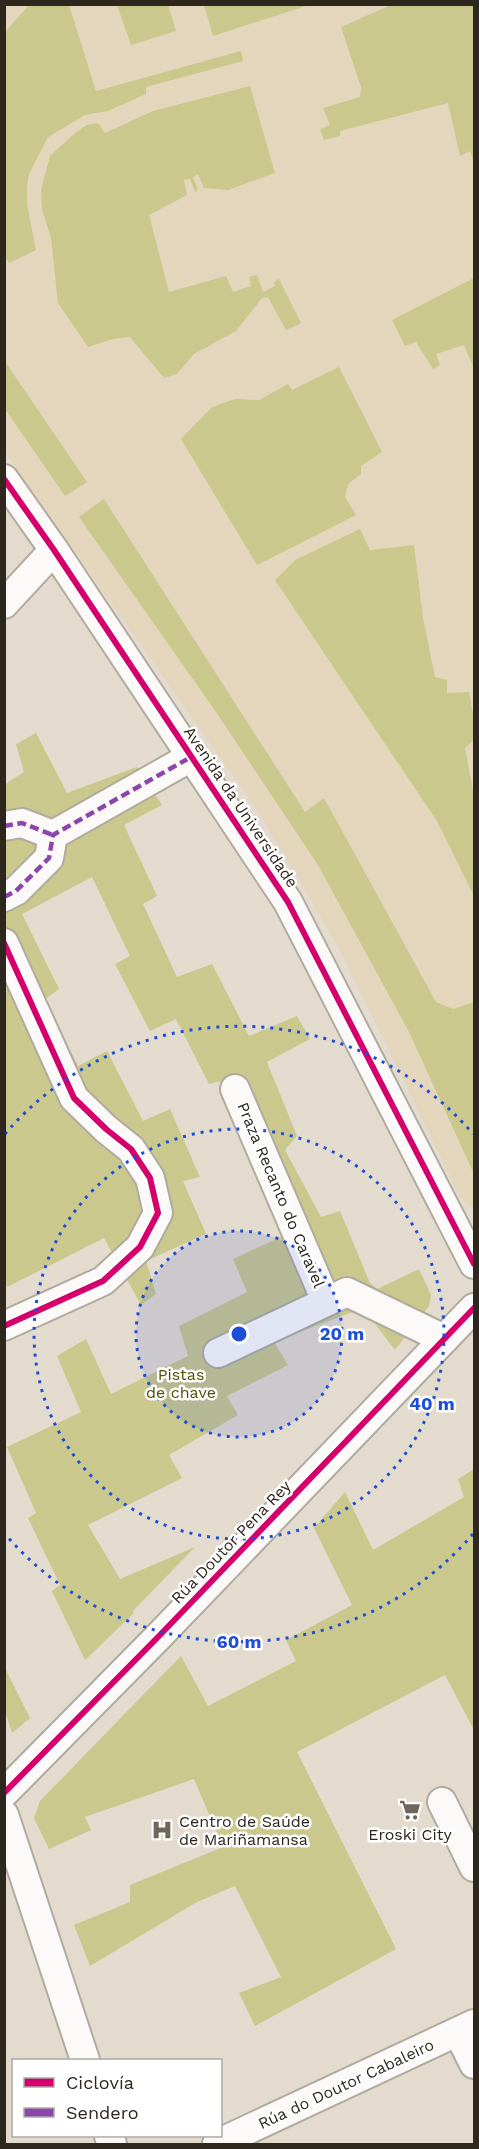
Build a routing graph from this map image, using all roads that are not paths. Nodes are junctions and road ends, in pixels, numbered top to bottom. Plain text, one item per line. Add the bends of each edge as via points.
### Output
1 (4, 479) edge
2 (54, 550) junction
3 (4, 604) edge
4 (191, 757) junction
5 (4, 826) edge
6 (53, 835) junction
7 (4, 897) edge
8 (4, 943) edge
9 (235, 1089) dead end
10 (474, 1264) edge
11 (326, 1301) junction
12 (474, 1308) edge
13 (4, 1326) edge
14 (444, 1339) junction
15 (218, 1353) dead end
16 (4, 1793) edge
17 (442, 1802) dead end
18 (4, 1815) edge
19 (474, 1867) edge
20 (14, 1881) edge
21 (466, 2028) edge
22 (84, 2059) edge
23 (474, 2064) edge
24 (218, 2145) edge

1 - 2 street, Avenida da Universidade
2 - 3 street
2 - 4 street, Avenida da Universidade
4 - 6 street
4 - 10 street, Avenida da Universidade via 288,902
5 - 6 street via 22,823
6 - 7 street via 49,858 16,891
8 - 13 street via 74,1098 131,1149 150,1178 158,1213 140,1247 103,1281
9 - 11 street, Praza Recanto do Caravel
11 - 14 street, Praza Recanto do Caravel via 347,1292
11 - 15 street, Praza Recanto do Caravel
12 - 14 street, Rúa Doutor Pena Rey
14 - 16 street, Rúa Doutor Pena Rey
17 - 19 street
18 - 20 street
20 - 22 street
21 - 23 street
21 - 24 street, Rúa do Doutor Cabaleiro

